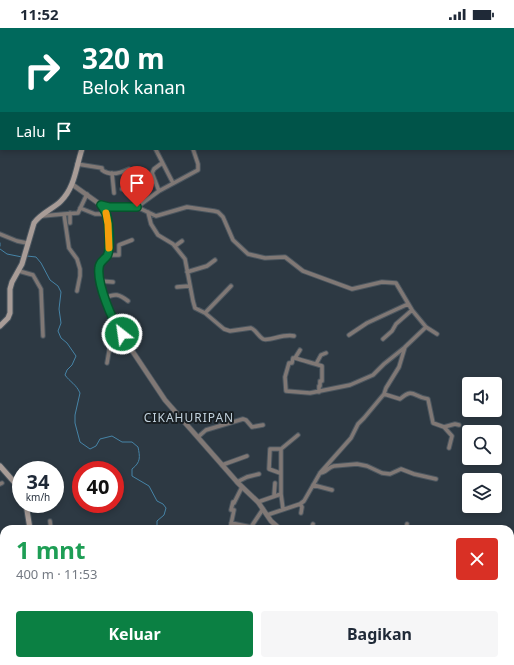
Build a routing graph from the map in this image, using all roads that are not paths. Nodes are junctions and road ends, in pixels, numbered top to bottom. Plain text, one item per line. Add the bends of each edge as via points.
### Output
1 (82, 150) edge
2 (156, 150) edge
3 (194, 150) edge
4 (162, 163) junction
5 (77, 164) junction
6 (129, 169) dead end
7 (112, 173) junction
8 (173, 183) junction
9 (73, 185) junction
10 (122, 189) dead end
11 (159, 191) junction
12 (114, 193) dead end
13 (87, 194) junction
14 (141, 203) junction
15 (101, 205) junction
16 (137, 207) junction
17 (80, 208) junction
18 (148, 212) junction
19 (70, 213) junction
20 (64, 214) junction
21 (106, 214) junction
22 (41, 216) junction
23 (70, 223) dead end
24 (0, 234) edge
25 (132, 240) dead end
26 (182, 241) dead end
27 (27, 243) junction
28 (175, 246) junction
29 (107, 256) junction
30 (215, 260) dead end
31 (18, 271) junction
32 (188, 272) junction
33 (100, 281) junction
34 (113, 282) dead end
35 (190, 286) junction
36 (231, 286) dead end
37 (177, 288) dead end
38 (77, 291) dead end
39 (106, 298) junction
40 (128, 301) dead end
41 (408, 304) junction
42 (412, 310) junction
43 (205, 313) junction
44 (0, 326) edge
45 (426, 327) junction
46 (117, 328) junction
47 (437, 334) dead end
48 (349, 335) dead end
49 (43, 336) dead end
50 (294, 336) dead end
51 (383, 339) dead end
52 (405, 347) junction
53 (300, 350) dead end
54 (326, 353) dead end
55 (295, 358) junction
56 (107, 363) dead end
57 (316, 364) junction
58 (319, 392) junction
59 (384, 394) junction
60 (263, 425) dead end
61 (459, 425) dead end
62 (444, 427) junction
63 (298, 435) dead end
64 (198, 436) junction
65 (449, 448) dead end
66 (281, 449) junction
67 (247, 456) dead end
68 (222, 465) junction
69 (0, 466) edge
70 (280, 473) junction
71 (320, 473) junction
72 (259, 474) dead end
73 (436, 479) dead end
74 (12, 480) edge
75 (237, 482) junction
76 (275, 483) dead end
77 (313, 485) junction
78 (242, 487) junction
79 (332, 490) dead end
80 (281, 494) junction
81 (274, 496) junction
82 (258, 502) junction
83 (300, 504) junction
84 (263, 509) junction
85 (283, 509) junction
86 (27, 513) edge
87 (301, 513) dead end
88 (267, 515) junction
89 (50, 521) dead end
90 (231, 523) joint
91 (29, 525) edge
92 (50, 525) edge
93 (241, 525) edge
94 (252, 525) edge
95 (275, 525) edge
96 (26, 665) edge
97 (36, 665) edge

1 - 5 main road
2 - 4 street
3 - 8 street via 198,170
4 - 8 street
4 - 11 street via 154,168 152,173
5 - 7 street via 102,168 105,172
5 - 9 main road
6 - 7 street
7 - 12 street
8 - 11 street
9 - 13 street
9 - 22 main road via 60,201
10 - 14 street via 137,193
11 - 14 street
13 - 15 street
13 - 17 street
14 - 16 street
15 - 16 street
15 - 21 street
16 - 18 street
17 - 19 street via 78,213
17 - 21 street via 95,214
18 - 28 street via 151,224 158,235
18 - 41 street via 156,216 191,207 218,212 223,217 233,240 248,254 265,258 285,257 303,270 352,289 382,282 396,283
19 - 20 street
19 - 23 street
20 - 22 street
20 - 38 street via 70,248 80,269
21 - 29 street via 109,248
22 - 27 main road via 34,223
24 - 27 street
25 - 29 street via 119,244 119,255
26 - 28 street
27 - 31 main road
28 - 32 street via 185,259
29 - 33 street via 99,266
30 - 32 street via 207,266
31 - 44 main road via 10,289 9,316
31 - 49 street via 33,275 41,289
32 - 35 street
33 - 34 street
33 - 39 street
35 - 37 street
35 - 43 street via 194,307
36 - 43 street
39 - 40 street via 115,294
39 - 46 street
41 - 42 street
41 - 48 street via 367,323
42 - 45 street
42 - 51 street
43 - 50 street via 226,330 251,328 266,340 286,335
45 - 47 street
45 - 52 street
46 - 56 street via 112,334
46 - 64 street via 160,395
52 - 58 street via 369,378
52 - 59 street via 399,367
53 - 55 street
54 - 57 street via 321,355
55 - 57 street
55 - 58 street via 289,363 285,377 286,391
57 - 58 street via 322,366
59 - 62 street via 400,399 411,392 428,399 433,423
59 - 71 street via 358,424 351,438
60 - 64 street via 252,427 243,419 206,430
61 - 62 street
62 - 65 street via 452,436
63 - 66 street
64 - 68 street
66 - 70 street
66 - 70 street via 269,450 270,470
67 - 68 street
68 - 75 street
69 - 74 main road
70 - 80 street
71 - 73 street via 334,466 357,464 382,473 393,473 401,469
71 - 77 street
72 - 75 street
75 - 78 street
76 - 81 street
77 - 79 street
77 - 83 street
78 - 82 street
78 - 90 street via 234,503 232,502 231,510 234,510
80 - 81 street
80 - 85 street
81 - 82 street
82 - 84 street
83 - 85 street
83 - 87 street
84 - 88 street
84 - 94 street
85 - 88 street
86 - 91 main road
88 - 95 street
89 - 92 street
90 - 93 street
96 - 97 street

